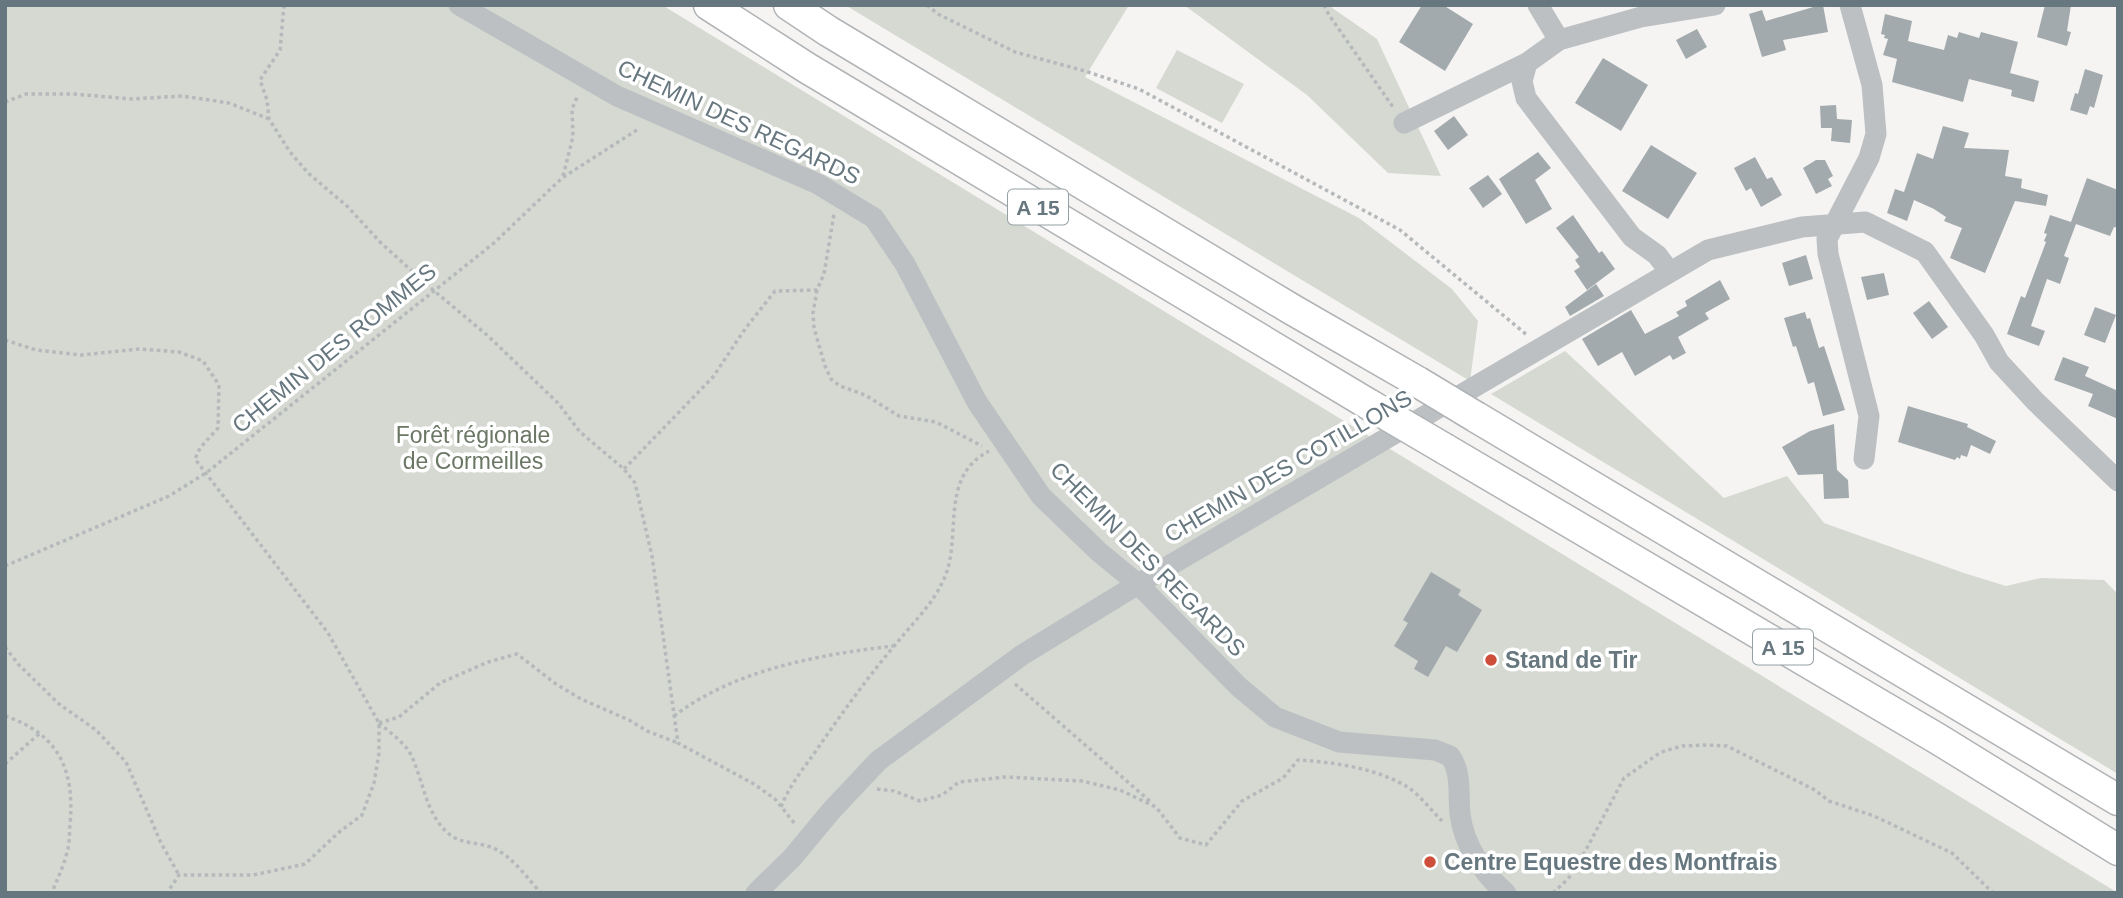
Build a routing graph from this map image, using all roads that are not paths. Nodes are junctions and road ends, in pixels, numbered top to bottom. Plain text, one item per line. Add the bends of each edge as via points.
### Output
1 (459, 5) edge
2 (709, 5) edge
3 (789, 5) edge
4 (1538, 5) edge
5 (1715, 5) edge
6 (1850, 5) edge
7 (1559, 40) junction
8 (1527, 63) junction
9 (1404, 123) road end
10 (1833, 225) junction
11 (1670, 272) junction
12 (1864, 460) dead end
13 (2118, 481) edge
14 (1138, 584) junction
15 (2118, 800) edge
16 (2118, 850) edge
17 (756, 893) edge
18 (1506, 893) edge

1 - 14 street, CHEMIN DES REGARDS via 617,96 818,184 874,218 905,264 977,402 1041,496
2 - 16 highway, A 15, bridge via 807,68 1938,738
3 - 15 highway, A 15, bridge
4 - 7 street
5 - 7 street via 1641,17
6 - 10 street via 1872,85 1876,134 1869,158
7 - 8 street
8 - 9 street
8 - 11 street via 1522,81 1526,98 1632,237 1657,255
10 - 11 street, CHEMIN DES COTILLONS via 1802,227 1708,250
10 - 12 street via 1827,239 1828,254 1869,416
10 - 13 street, CHEMIN DES COTILLONS via 1865,222 1925,252 1999,362
11 - 14 street, CHEMIN DES COTILLONS
14 - 17 street, CHEMIN DES COTILLONS via 1022,655 878,761
14 - 18 street, CHEMIN DES REGARDS via 1239,687 1275,716 1339,742 1434,750 1450,756 1457,772 1460,814 1469,846

